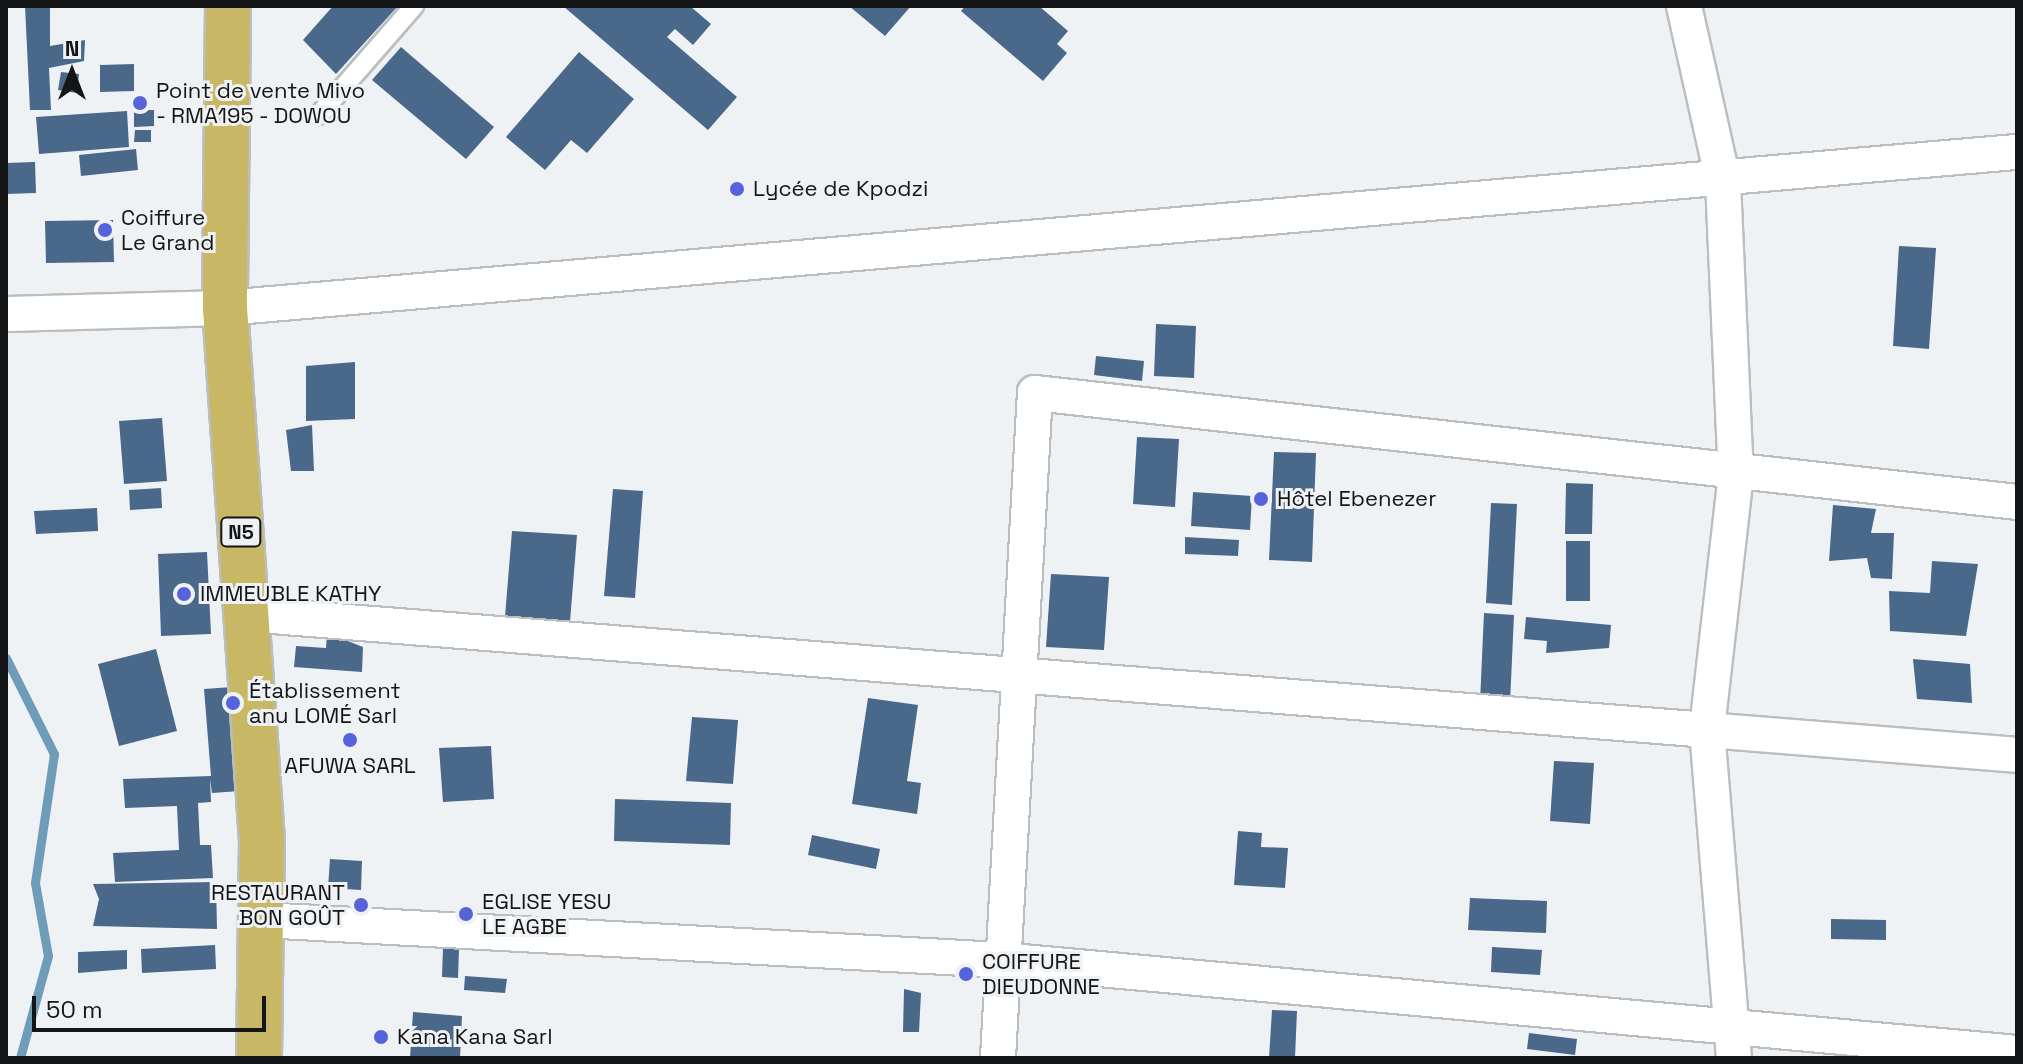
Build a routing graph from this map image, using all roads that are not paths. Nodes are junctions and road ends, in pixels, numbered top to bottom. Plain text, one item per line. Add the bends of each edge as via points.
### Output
1 (228, 6) edge
2 (414, 6) edge
3 (1684, 6) edge
4 (319, 115) dead end
5 (2017, 152) edge
6 (1723, 181) junction
7 (225, 308) junction
8 (6, 314) edge
9 (1736, 474) junction
10 (2017, 502) edge
11 (247, 614) junction
12 (1015, 669) junction
13 (1707, 730) junction
14 (2017, 755) edge
15 (262, 920) junction
16 (1001, 960) junction
17 (1736, 1044) edge
18 (2017, 1053) edge
19 (259, 1058) edge
20 (998, 1058) edge

1 - 7 main road, N5 / N5
2 - 4 lane
3 - 6 street
5 - 6 street
6 - 7 street
6 - 9 street
7 - 8 street
7 - 11 main road, N5 / N5
9 - 10 street
9 - 12 street via 1035,393
9 - 13 street
11 - 12 street
11 - 15 main road, N5 / N5
12 - 13 street
12 - 16 street
13 - 14 street
13 - 17 street
15 - 16 street
15 - 19 main road, N5 / N5
16 - 17 street
16 - 20 street
17 - 18 street

